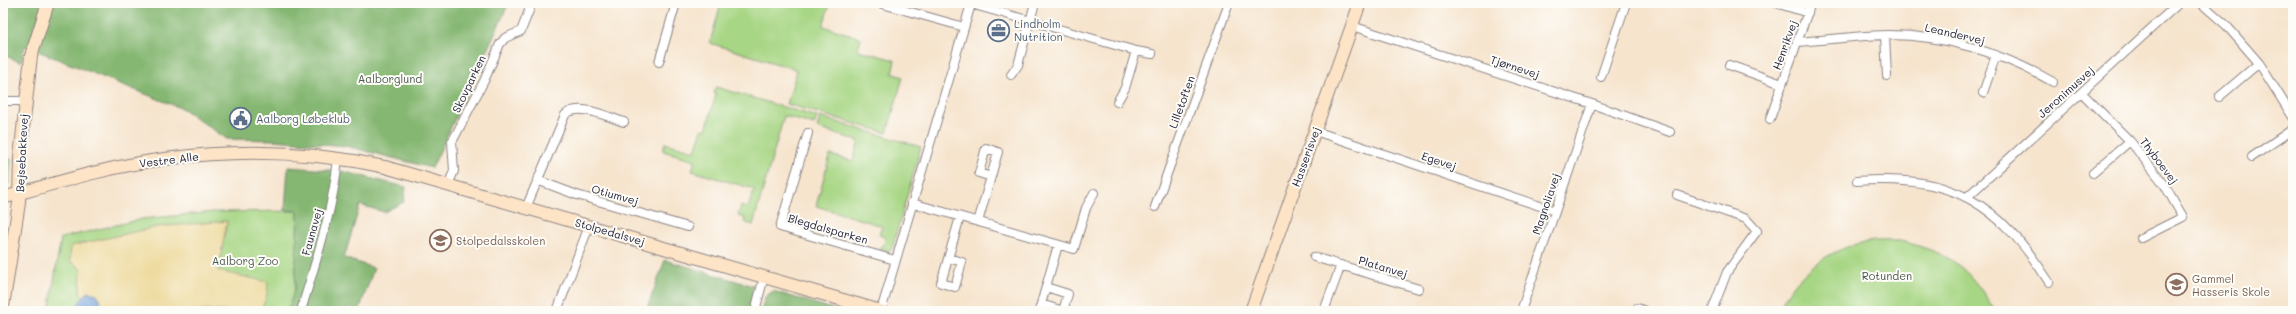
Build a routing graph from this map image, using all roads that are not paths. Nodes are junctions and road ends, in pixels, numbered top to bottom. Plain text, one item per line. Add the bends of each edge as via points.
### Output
1 (48, 3) edge
2 (532, 3) edge
3 (676, 3) edge
4 (879, 3) edge
5 (971, 3) edge
6 (1036, 3) edge
7 (1229, 3) edge
8 (1360, 3) edge
9 (1626, 3) edge
10 (1776, 3) edge
11 (1811, 3) edge
12 (2179, 3) edge
13 (2201, 3) edge
14 (1808, 13) junction
15 (1030, 21) junction
16 (1352, 26) junction
17 (964, 27) junction
18 (1885, 35) junction
19 (1797, 42) junction
20 (1136, 51) junction
21 (1152, 54) dead end
22 (1996, 55) junction
23 (659, 62) dead end
24 (2259, 63) junction
25 (1729, 65) dead end
26 (1011, 75) dead end
27 (1887, 76) dead end
28 (1601, 77) dead end
29 (2053, 82) dead end
30 (1782, 84) junction
31 (2082, 92) junction
32 (1983, 93) dead end
33 (2219, 97) dead end
34 (3, 101) edge
35 (25, 101) junction
36 (1117, 102) dead end
37 (1592, 104) junction
38 (2293, 117) edge
39 (1770, 119) dead end
40 (624, 122) dead end
41 (2293, 129) edge
42 (1315, 131) junction
43 (1670, 132) dead end
44 (808, 133) dead end
45 (2130, 141) junction
46 (2252, 157) dead end
47 (338, 158) junction
48 (2093, 173) dead end
49 (991, 177) dead end
50 (537, 180) junction
51 (1857, 181) dead end
52 (448, 185) junction
53 (19, 193) junction
54 (1094, 193) dead end
55 (1678, 195) dead end
56 (1967, 197) junction
57 (3, 198) edge
58 (912, 203) junction
59 (526, 208) junction
60 (1155, 208) dead end
61 (1555, 211) junction
62 (960, 217) junction
63 (978, 222) junction
64 (589, 226) junction
65 (688, 227) dead end
66 (2141, 238) dead end
67 (1058, 245) junction
68 (1314, 257) dead end
69 (948, 258) dead end
70 (895, 260) junction
71 (1341, 265) junction
72 (764, 277) junction
73 (2050, 282) dead end
74 (1046, 287) junction
75 (1418, 289) dead end
76 (3, 306) edge
77 (1040, 308) edge
78 (300, 311) edge
79 (557, 311) edge
80 (755, 311) edge
81 (881, 311) edge
82 (1251, 311) edge
83 (1324, 311) edge
84 (1521, 311) edge
85 (1712, 311) edge

1 - 35 street, Bejsebakkevej via 31,56
2 - 52 street, Skovparken via 521,31 505,38 500,44 452,142 454,171
3 - 23 street
4 - 17 street
5 - 15 street
5 - 17 street
6 - 15 street
7 - 60 street, Lilletoften
8 - 16 street, Hasserisvej
9 - 28 street
10 - 14 street, Henrikvej
11 - 14 street, Henrikvej
12 - 31 street, Jeronimusvej
13 - 24 street via 2226,25
14 - 19 street, Henrikvej
15 - 20 street
15 - 26 street via 1018,65
16 - 37 street, Tjørnevej
16 - 42 street, Hasserisvej
17 - 58 street
18 - 19 street, Leandervej
18 - 22 street, Leandervej via 1925,37
18 - 27 street
19 - 30 street, Henrikvej
20 - 21 street
20 - 36 street via 1125,88
22 - 29 street, Leandervej via 2023,65
22 - 32 street, Leandervej
24 - 33 street
24 - 38 street
25 - 30 street, Henrikvej
30 - 39 street, Henrikvej
31 - 45 street, Thyboevej
31 - 56 street, Jeronimusvej
34 - 35 street
35 - 53 street, Bejsebakkevej
37 - 43 street, Tjørnevej
37 - 61 street, Magnoliavej
40 - 50 street via 578,109 570,110 565,115
41 - 46 street
42 - 61 street, Egevej
42 - 82 street, Hasserisvej
44 - 70 street, Blegdalsparken via 780,227
45 - 48 street, Thyboevej
45 - 66 street, Thyboevej via 2164,184 2183,217
47 - 52 street, Stolpedalsvej via 385,167
47 - 53 street, Vestre Alle via 266,153 165,159 128,165
47 - 78 street, Faunavej via 329,216
49 - 63 street
50 - 59 street
50 - 65 street, Otiumvej via 577,195
51 - 56 street via 1890,179 1918,182 1942,187
52 - 59 street, Stolpedalsvej
53 - 57 street, Vestre Alle
53 - 76 street, Bejsebakkevej
54 - 67 street via 1086,208 1074,249
55 - 85 street via 1746,219 1757,231 1727,272
56 - 73 street via 2013,232
58 - 62 street
58 - 70 street
59 - 64 street, Stolpedalsvej
61 - 84 street, Magnoliavej
62 - 63 street
62 - 69 street
63 - 67 street
64 - 72 street, Stolpedalsvej
64 - 79 street
67 - 74 street
68 - 71 street, Platanvej
70 - 81 street
71 - 75 street, Platanvej
71 - 83 street, Platanvej
72 - 80 street
72 - 81 street, Stolpedalsvej
74 - 77 street
74 - 77 street via 1068,294 1064,310

